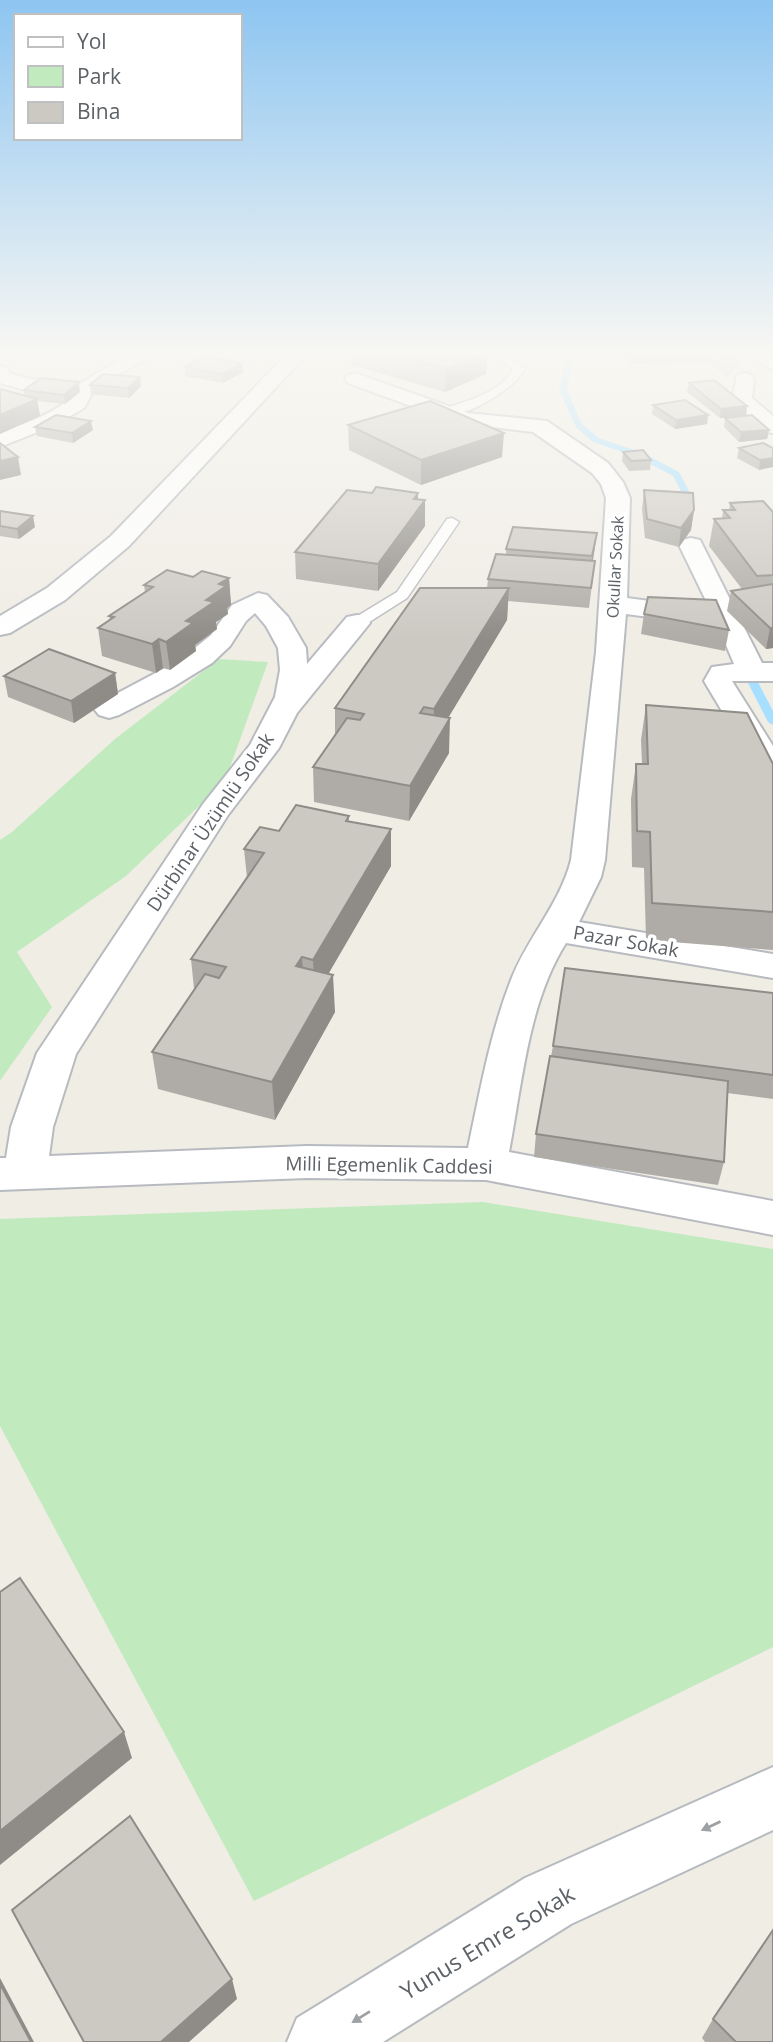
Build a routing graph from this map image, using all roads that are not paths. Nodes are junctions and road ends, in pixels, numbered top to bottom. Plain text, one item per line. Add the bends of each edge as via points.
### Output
1 (206, 450) edge
2 (574, 450) edge
3 (452, 522) dead end
4 (691, 545) dead end
5 (613, 604) junction
6 (728, 619) junction
7 (357, 623) joint
8 (0, 627) edge
9 (752, 672) edge
10 (109, 709) dead end
11 (282, 712) junction
12 (773, 771) edge
13 (557, 930) junction
14 (773, 966) edge
15 (486, 1164) junction
16 (13, 1173) edge
17 (773, 1219) edge
18 (773, 1798) edge
19 (321, 2042) edge

1 - 8 street via 120,541 56,594
2 - 5 street, Okullar Sokak via 600,468 618,498
3 - 7 lane via 402,595
4 - 6 street
5 - 6 street
5 - 13 street, Okullar Sokak via 588,860
6 - 9 street
7 - 11 street
9 - 12 street via 722,673 718,681
10 - 11 street, Dürbinar Üzümlü Sokak via 215,646 241,608 258,601 292,648 290,697
11 - 16 street, Dürbinar Üzümlü Sokak via 264,748 214,811 57,1053
13 - 14 street, Pazar Sokak
13 - 15 street, Pazar Sokak via 546,943 523,996
15 - 16 street, Milli Egemenlik Caddesi via 307,1162
15 - 17 street, Milli Egemenlik Caddesi
18 -> 19 street, Yunus Emre Sokak via 548,1901

